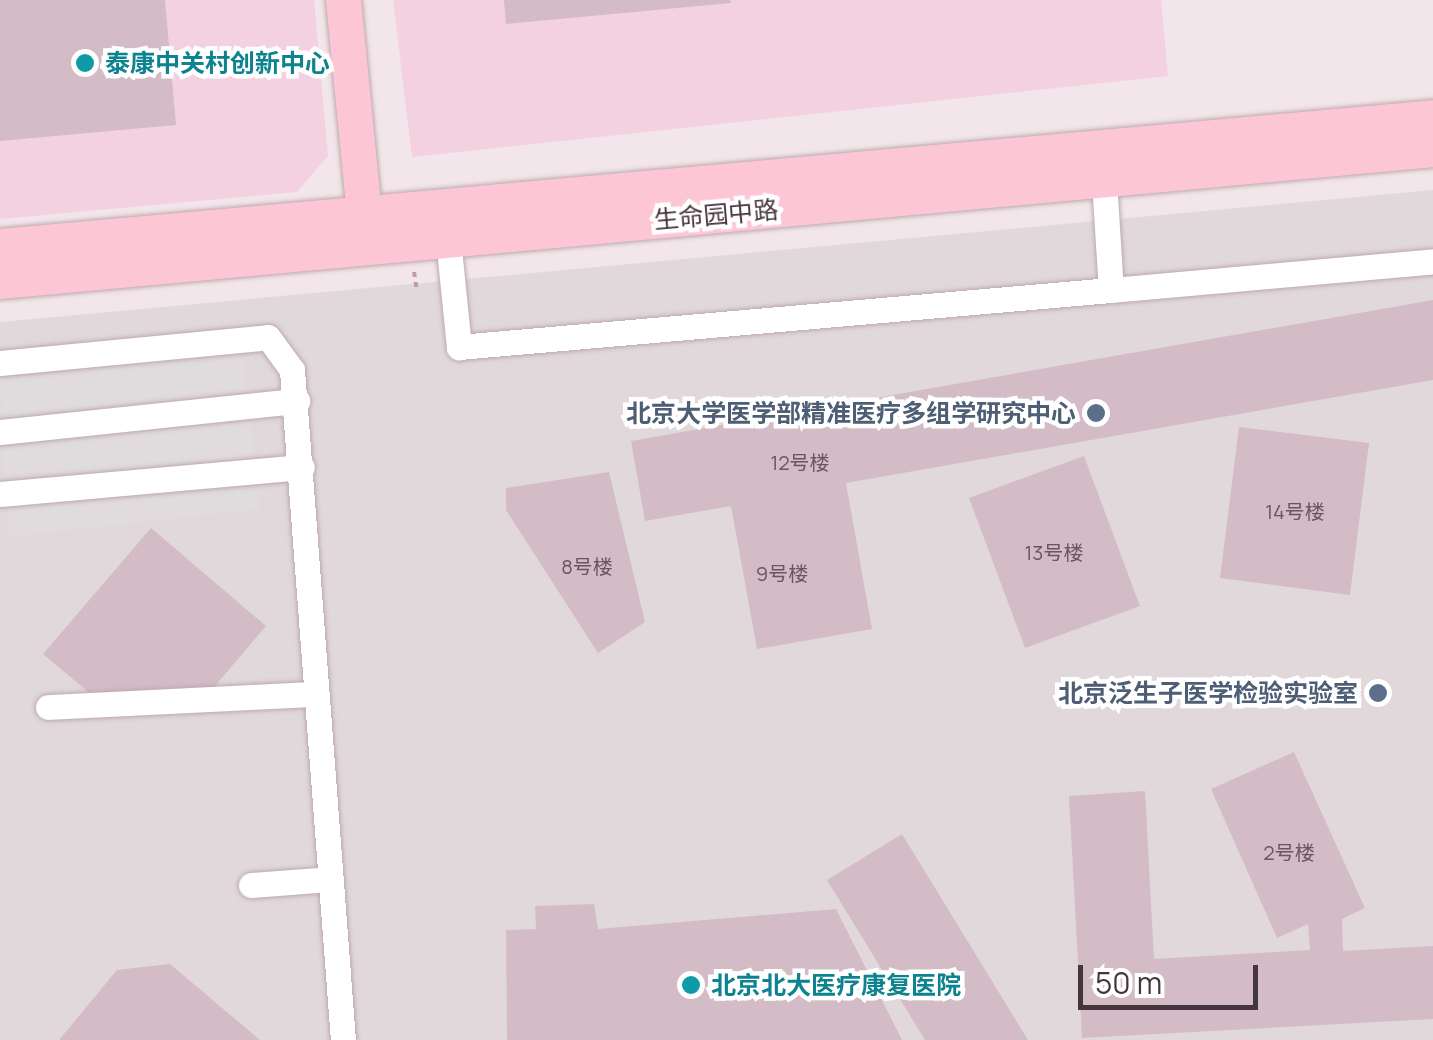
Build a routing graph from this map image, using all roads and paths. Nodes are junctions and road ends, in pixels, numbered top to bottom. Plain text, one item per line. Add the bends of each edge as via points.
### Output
1 (343, 0) edge
2 (1433, 117) edge
3 (1433, 149) edge
4 (1104, 180) junction
5 (364, 214) junction
6 (448, 239) junction
7 (0, 246) edge
8 (1433, 260) edge
9 (0, 282) edge
10 (1110, 290) junction
11 (0, 363) edge
12 (297, 400) junction
13 (0, 432) edge
14 (302, 468) junction
15 (0, 494) edge
16 (315, 694) junction
17 (48, 707) dead end
18 (330, 880) junction
19 (251, 885) dead end
20 (343, 1040) edge

1 - 5 street
2 - 5 street, 生命园中路
3 - 4 street, 生命园中路
4 - 6 street, 生命园中路
4 - 10 street
5 - 7 street, 生命园中路
6 - 9 street, 生命园中路
6 - 10 street via 460,346
8 - 10 street
11 - 12 street via 268,337 292,370
12 - 13 street
12 - 14 street
14 - 15 street
14 - 16 street
16 - 17 street
16 - 18 street
18 - 19 street
18 - 20 street

